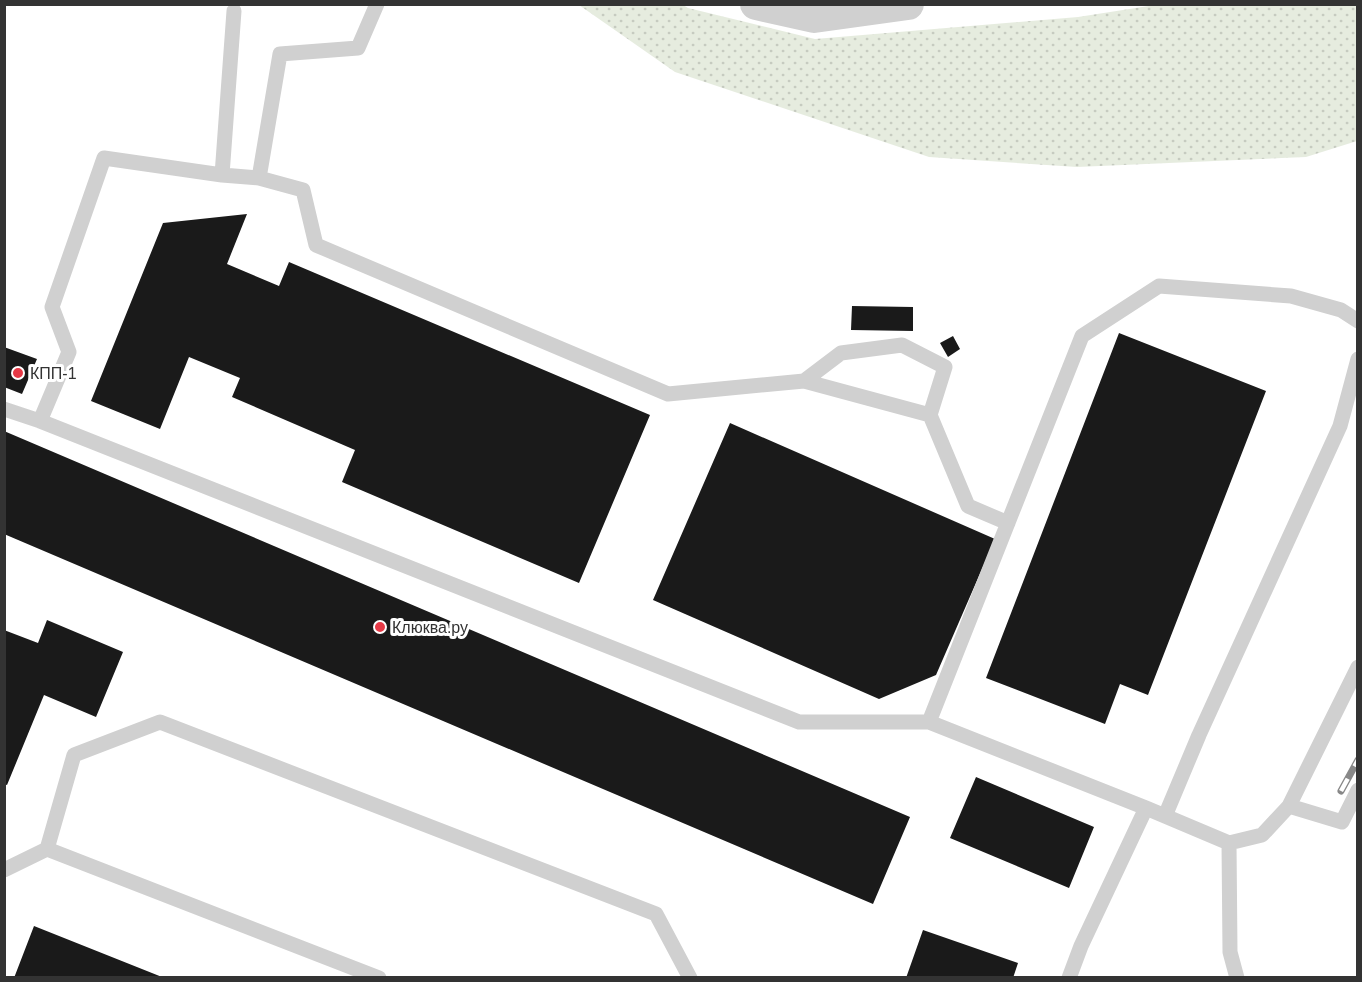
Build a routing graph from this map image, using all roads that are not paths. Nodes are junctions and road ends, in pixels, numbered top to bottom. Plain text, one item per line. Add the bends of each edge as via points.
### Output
1 (377, 4) edge
2 (756, 4) edge
3 (908, 4) edge
4 (234, 11) dead end
5 (222, 175) junction
6 (259, 178) junction
7 (1358, 321) edge
8 (1358, 359) edge
9 (804, 381) junction
10 (4, 409) edge
11 (930, 415) junction
12 (40, 422) junction
13 (1008, 523) junction
14 (1358, 667) edge
15 (929, 722) junction
16 (1358, 790) edge
17 (1289, 806) junction
18 (1146, 808) junction
19 (1165, 816) junction
20 (1228, 843) junction
21 (47, 849) junction
22 (4, 870) edge
23 (379, 978) edge
24 (690, 978) edge
25 (1069, 978) edge
26 (1237, 978) edge

1 - 6 lane via 358,48 279,54
2 - 3 street via 814,17
4 - 5 lane
5 - 6 lane
5 - 12 lane via 104,158 52,308 69,351
6 - 9 lane via 303,190 316,245 668,394
7 - 13 lane via 1341,310 1291,296 1159,286 1082,336
8 - 19 lane via 1340,426
9 - 11 lane
9 - 11 lane via 841,353 902,345 945,367
10 - 12 lane
11 - 13 lane via 968,506
12 - 15 lane via 799,722
13 - 15 lane
14 - 17 lane
15 - 18 lane
16 - 17 lane via 1342,822
17 - 20 lane via 1262,835
18 - 19 lane
18 - 25 lane
19 - 20 lane
20 - 26 lane via 1230,952
21 - 22 lane
21 - 23 lane
21 - 24 lane via 74,755 160,722 656,914

